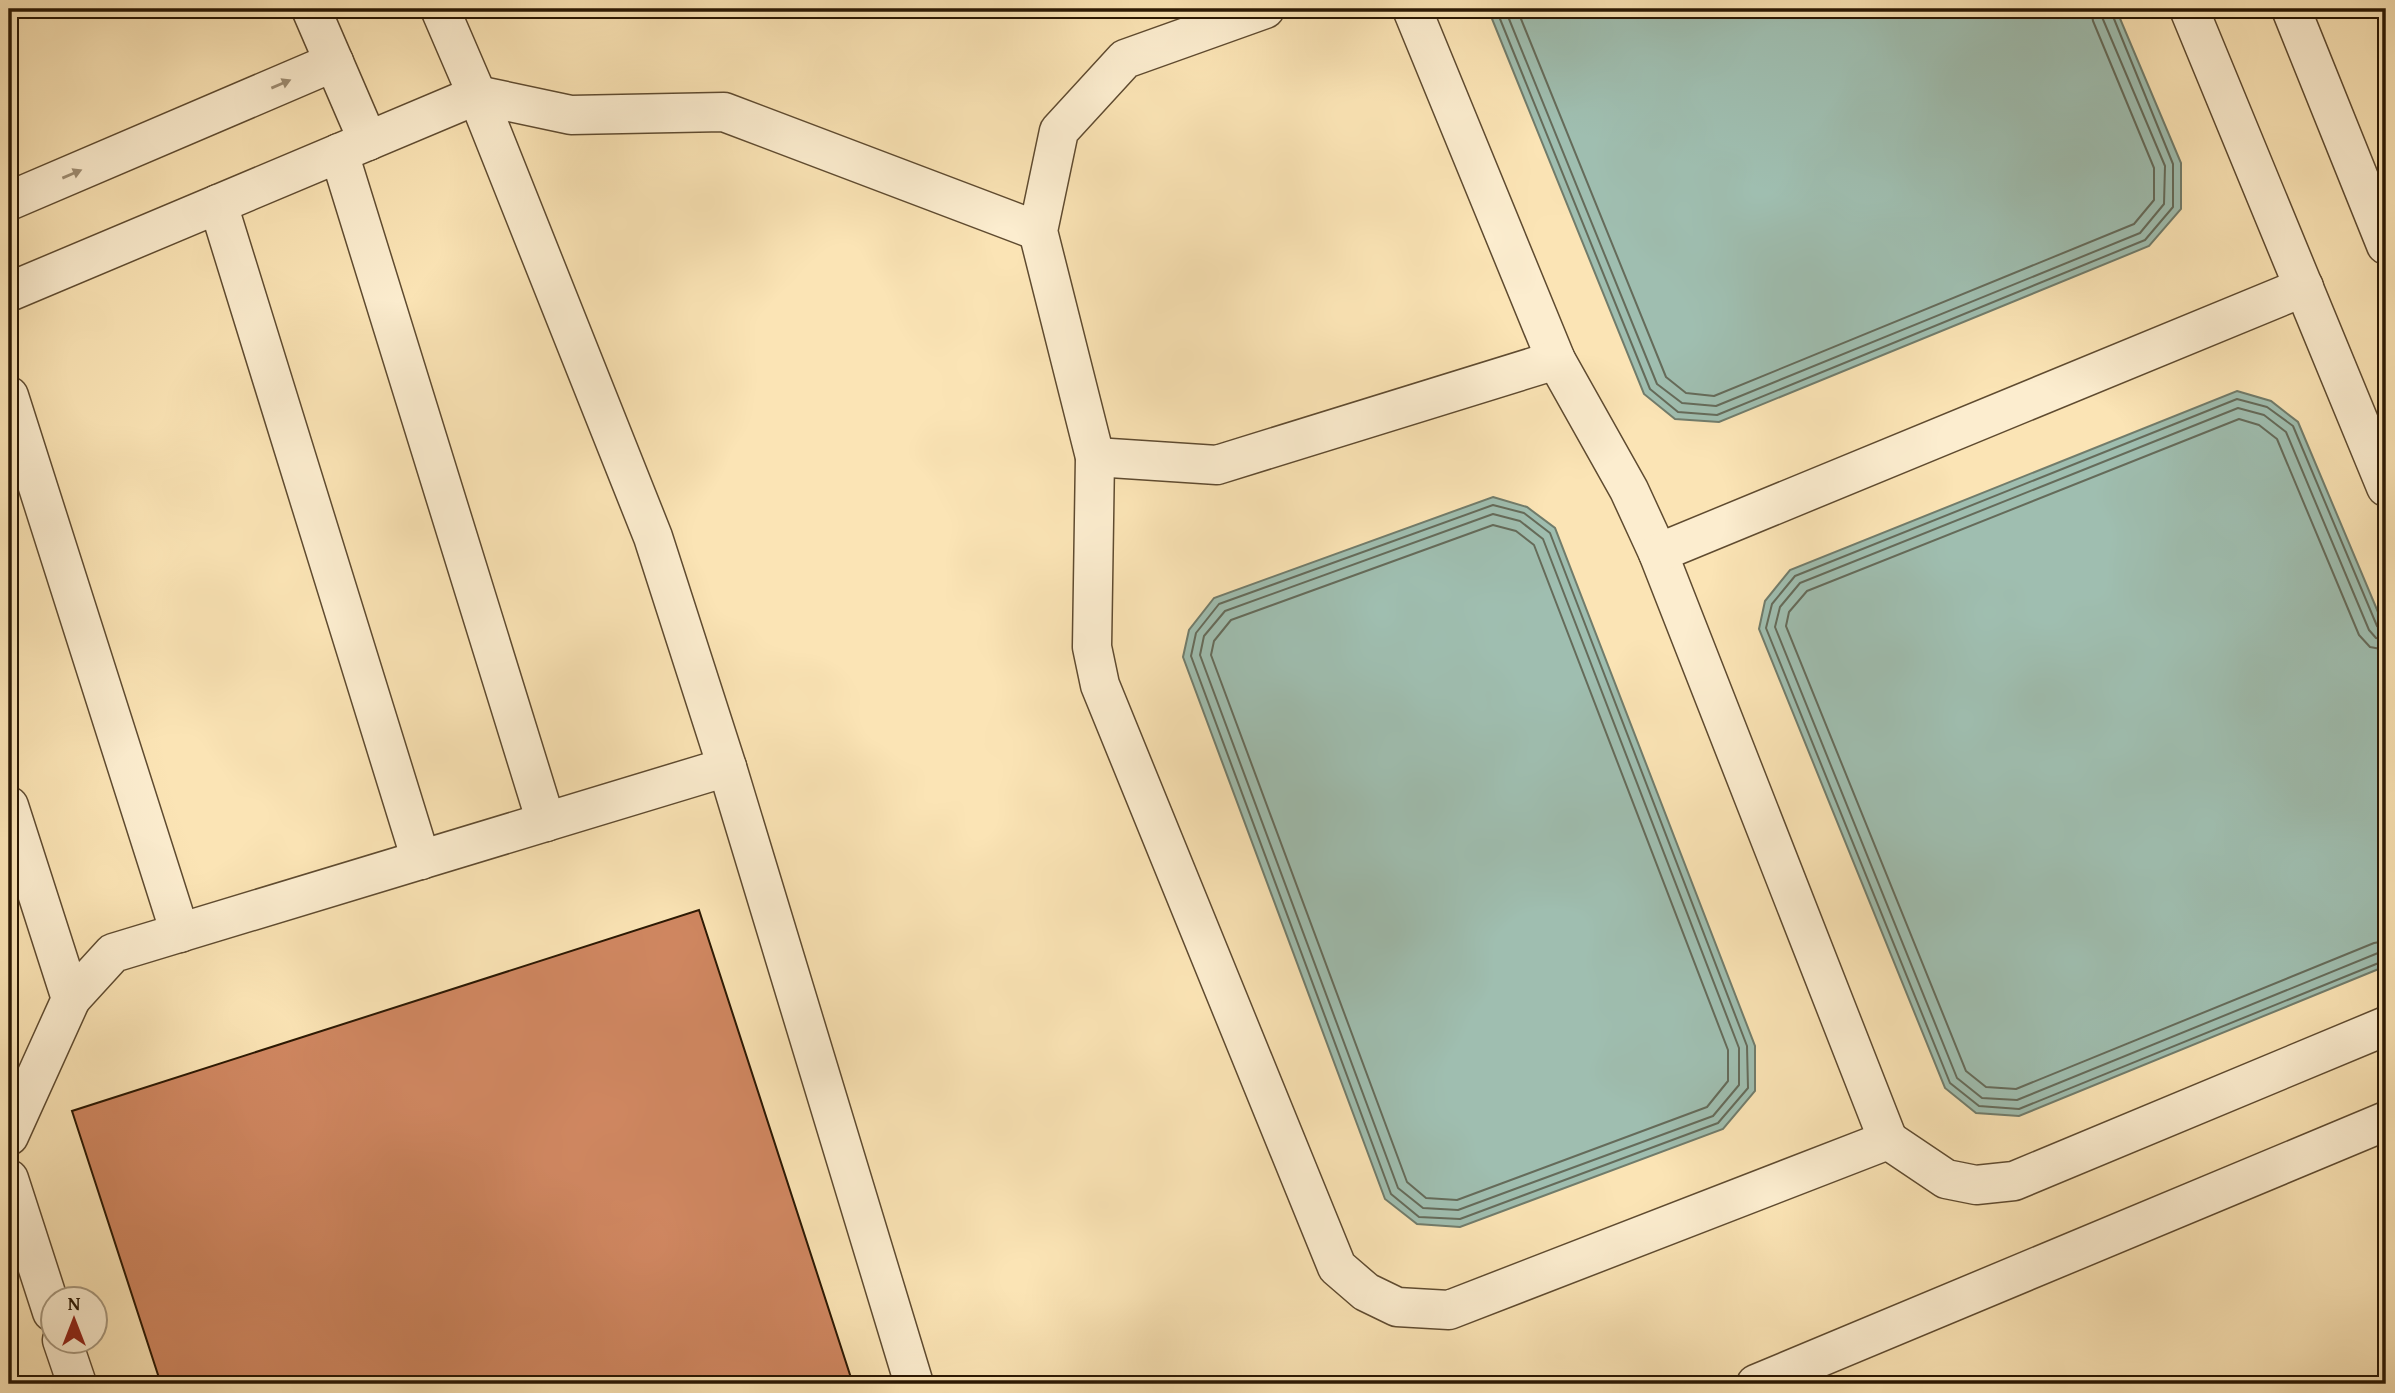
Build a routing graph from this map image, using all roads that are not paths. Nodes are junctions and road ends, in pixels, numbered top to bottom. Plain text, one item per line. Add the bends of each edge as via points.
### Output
1 (311, 9) edge
2 (440, 9) edge
3 (1265, 9) edge
4 (1412, 9) edge
5 (2189, 9) edge
6 (2291, 9) edge
7 (334, 62) junction
8 (477, 95) junction
9 (354, 147) junction
10 (9, 201) edge
11 (218, 204) junction
12 (1038, 231) junction
13 (2386, 244) edge
14 (2304, 287) junction
15 (9, 292) edge
16 (1556, 360) junction
17 (9, 396) edge
18 (1095, 457) junction
19 (2386, 487) edge
20 (1658, 553) junction
21 (727, 767) junction
22 (9, 806) edge
23 (546, 822) junction
24 (421, 860) junction
25 (180, 933) junction
26 (71, 999) junction
27 (2386, 1026) edge
28 (2386, 1121) edge
29 (9, 1136) edge
30 (1888, 1140) junction
31 (9, 1178) edge
32 (43, 1284) edge
33 (67, 1354) edge
34 (77, 1384) edge
35 (914, 1384) edge
36 (1756, 1384) edge

1 - 7 lane
2 - 8 lane
3 - 12 lane via 1125,60 1059,131
4 - 16 lane
5 - 14 lane
6 - 13 lane
7 - 9 lane
10 -> 7 lane
8 - 9 lane
8 - 12 lane via 570,116 724,112
8 - 21 lane via 653,537
9 - 11 lane
9 - 23 lane
11 - 15 lane
11 - 24 lane
12 - 18 lane
14 - 19 lane
14 - 20 lane
16 - 18 lane via 1217,464
16 - 20 lane via 1629,490
17 - 25 lane
18 - 30 lane via 1092,647 1100,685 1337,1267 1366,1292 1397,1307 1450,1310
20 - 30 lane
21 - 23 lane
21 - 35 lane
22 - 26 lane
23 - 24 lane
24 - 25 lane
25 - 26 lane via 113,953
26 - 29 lane
27 - 30 lane via 2014,1181 1976,1185 1946,1179
28 - 36 lane
31 - 32 lane
33 - 34 lane

